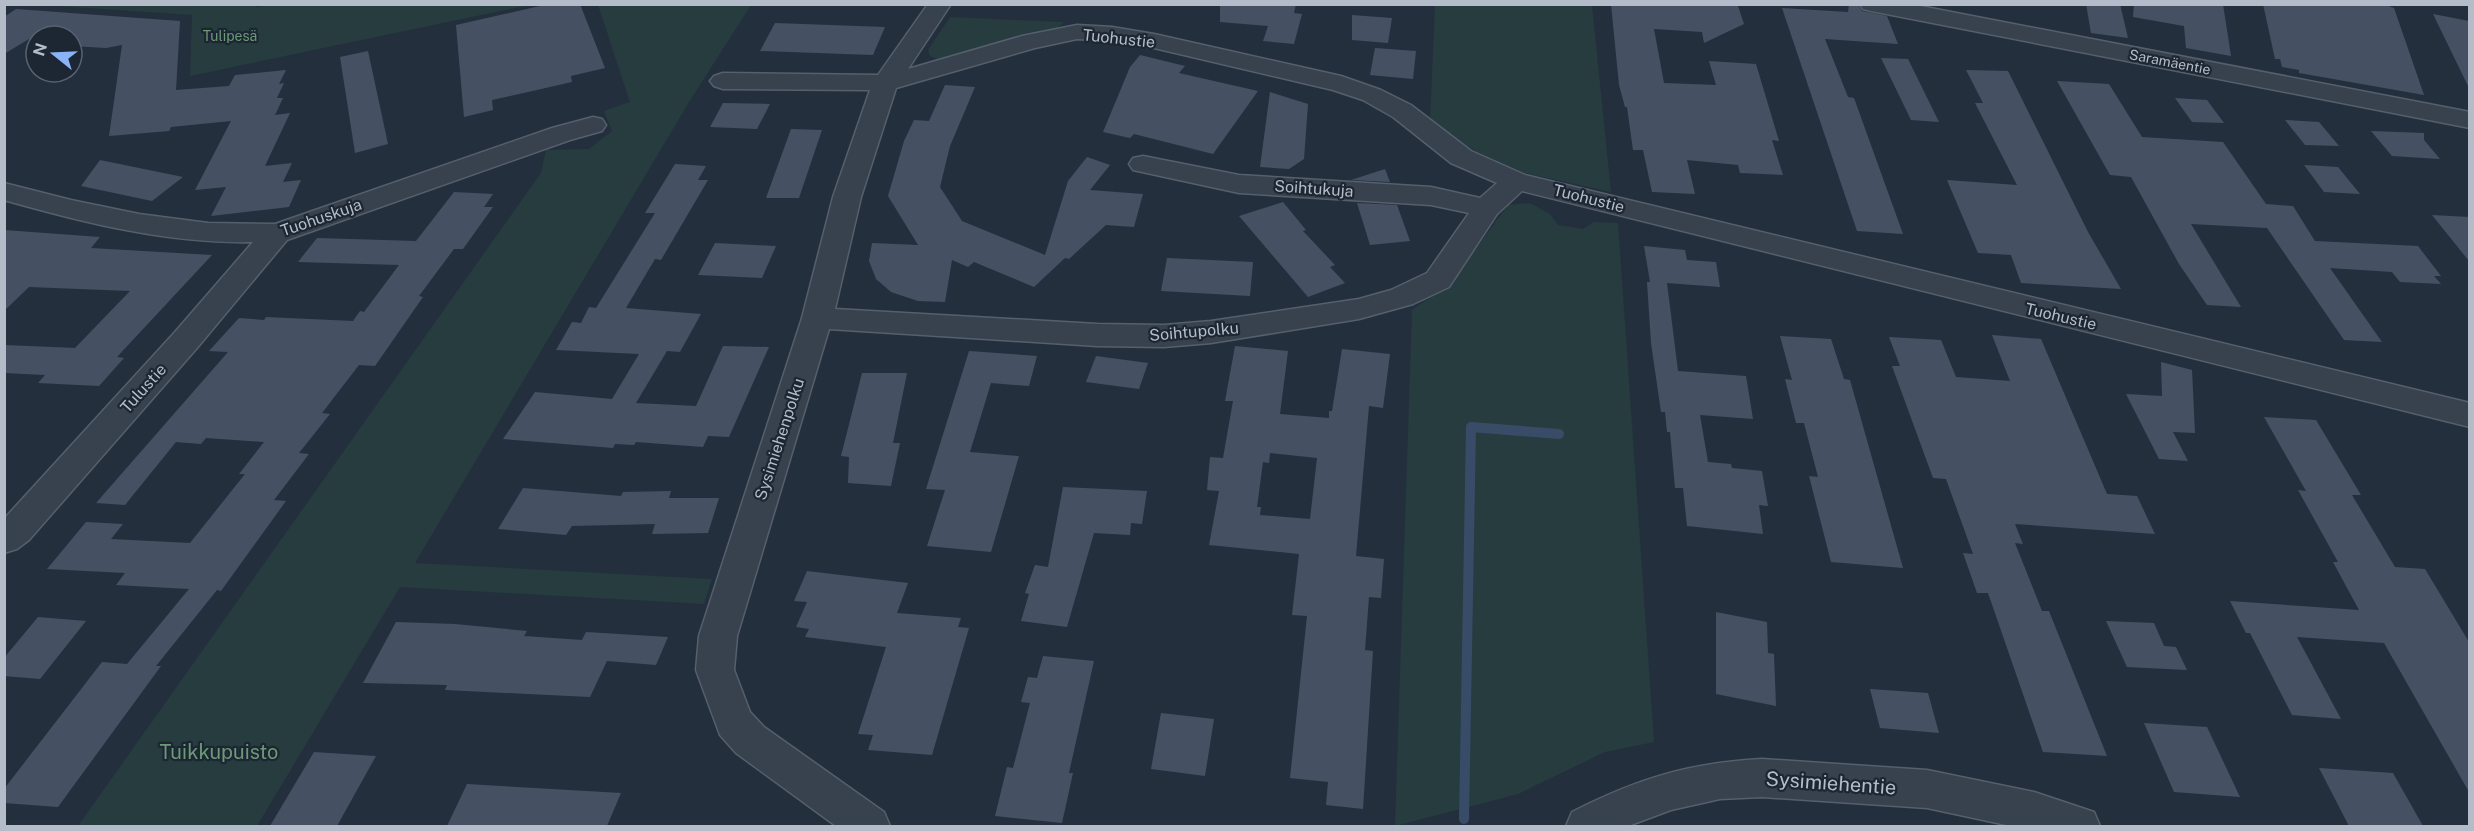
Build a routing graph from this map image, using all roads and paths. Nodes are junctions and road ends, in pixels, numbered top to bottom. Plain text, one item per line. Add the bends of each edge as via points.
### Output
1 (940, 4) edge
2 (1871, 4) edge
3 (723, 81) dead end
4 (885, 83) junction
5 (2469, 120) edge
6 (593, 125) dead end
7 (1143, 164) dead end
8 (1516, 181) junction
9 (4, 190) edge
10 (1486, 208) junction
11 (277, 233) junction
12 (817, 318) junction
13 (2469, 415) edge
14 (4, 539) edge
15 (869, 826) edge
16 (1587, 826) edge
17 (2079, 826) edge

1 - 4 street, Sysimiehenpolku
2 - 5 street, Saramäentie
3 - 4 street, Tuohustie
4 - 8 street, Tuohustie via 1031,41 1077,32 1112,34 1341,84 1372,95 1402,111 1461,157
4 - 12 street, Sysimiehenpolku via 848,197
6 - 11 street, Tuohuskuja
7 - 10 street, Soihtukuja via 1239,184 1431,196
8 - 10 street, Soihtupolku
8 - 13 street, Tuohustie
9 - 11 street, Tuohuskuja via 106,217 179,228
10 - 12 street, Soihtupolku via 1438,280 1402,297 1359,309 1164,336
11 - 14 street, Tulustie via 186,340
12 - 15 street, Sysimiehenpolku via 718,636 715,670 734,722 750,740
16 - 17 street, Sysimiehentie via 1630,804 1671,791 1720,780 1762,778 1927,789

